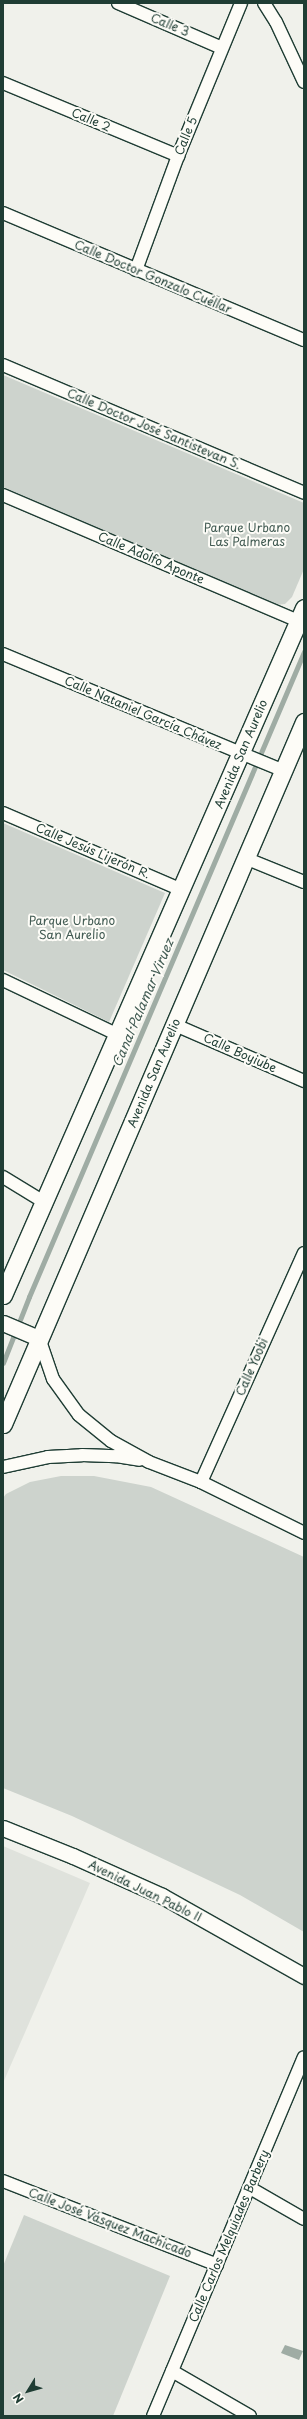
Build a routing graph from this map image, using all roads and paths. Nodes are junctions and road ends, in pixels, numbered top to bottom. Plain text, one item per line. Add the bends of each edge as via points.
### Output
1 (118, 3) edge
2 (241, 3) edge
3 (264, 3) edge
4 (222, 48) junction
5 (304, 82) edge
6 (3, 83) edge
7 (178, 156) junction
8 (3, 213) edge
9 (136, 270) junction
10 (304, 340) edge
11 (3, 365) edge
12 (304, 493) edge
13 (3, 495) edge
14 (301, 615) edge
15 (3, 654) edge
16 (304, 722) edge
17 (245, 755) junction
18 (279, 769) junction
19 (3, 813) edge
20 (245, 858) junction
21 (304, 882) edge
22 (182, 890) junction
23 (3, 980) edge
24 (175, 1025) junction
25 (116, 1034) junction
26 (304, 1081) edge
27 (3, 1176) edge
28 (44, 1202) junction
29 (304, 1253) edge
30 (3, 1295) edge
31 (3, 1323) edge
32 (34, 1336) junction
33 (3, 1424) edge
34 (149, 1462) junction
35 (3, 1467) edge
36 (201, 1482) junction
37 (304, 1532) edge
38 (3, 1828) edge
39 (304, 1976) edge
40 (304, 2056) edge
41 (3, 2181) edge
42 (250, 2188) junction
43 (304, 2219) edge
44 (217, 2265) junction
45 (172, 2371) junction
46 (153, 2416) edge
47 (250, 2416) edge

1 - 4 street, Calle 3
2 - 4 street, Calle 5
3 - 5 street via 276,22
4 - 7 street, Calle 5
6 - 7 street, Calle 2
7 - 9 street, Calle 5
8 - 9 street, Calle Doctor Gonzalo Cuéllar
9 - 10 street, Calle Doctor Gonzalo Cuéllar
11 - 12 street, Calle Doctor José Santistevan S.
13 - 14 street, Calle Adolfo Aponte
14 - 17 main road, Avenida San Aurelio
15 - 17 street, Calle Nataniel García Chávez
16 - 18 main road, Avenida San Aurelio
17 - 18 street, Calle Nataniel García Chávez
17 - 22 main road, Avenida San Aurelio
18 - 20 main road, Avenida San Aurelio
19 - 22 street, Calle Jesús Lijerón R.
20 - 21 street
20 - 24 main road, Avenida San Aurelio
22 - 25 main road, Avenida San Aurelio
23 - 25 street
24 - 26 street, Calle Boyiube
24 - 32 main road, Avenida San Aurelio
25 - 28 main road, Avenida San Aurelio
27 - 28 street
28 - 30 main road, Avenida San Aurelio
29 - 36 street, Calle Yoobi
31 - 32 street
32 - 33 main road, Avenida San Aurelio
32 - 34 street via 54,1379 80,1415 111,1441
34 - 35 street via 116,1456 82,1454 48,1457
34 - 36 street
36 - 37 street
38 - 39 street, Avenida Juan Pablo II via 162,1896
40 - 42 street, Calle Carlos Melquiades Barbery
41 - 44 street, Calle José Vásquez Machicado
42 - 43 street
42 - 44 street, Calle Carlos Melquiades Barbery
44 - 45 street, Calle Carlos Melquiades Barbery
45 - 46 street, Calle Carlos Melquiades Barbery
45 - 47 street

